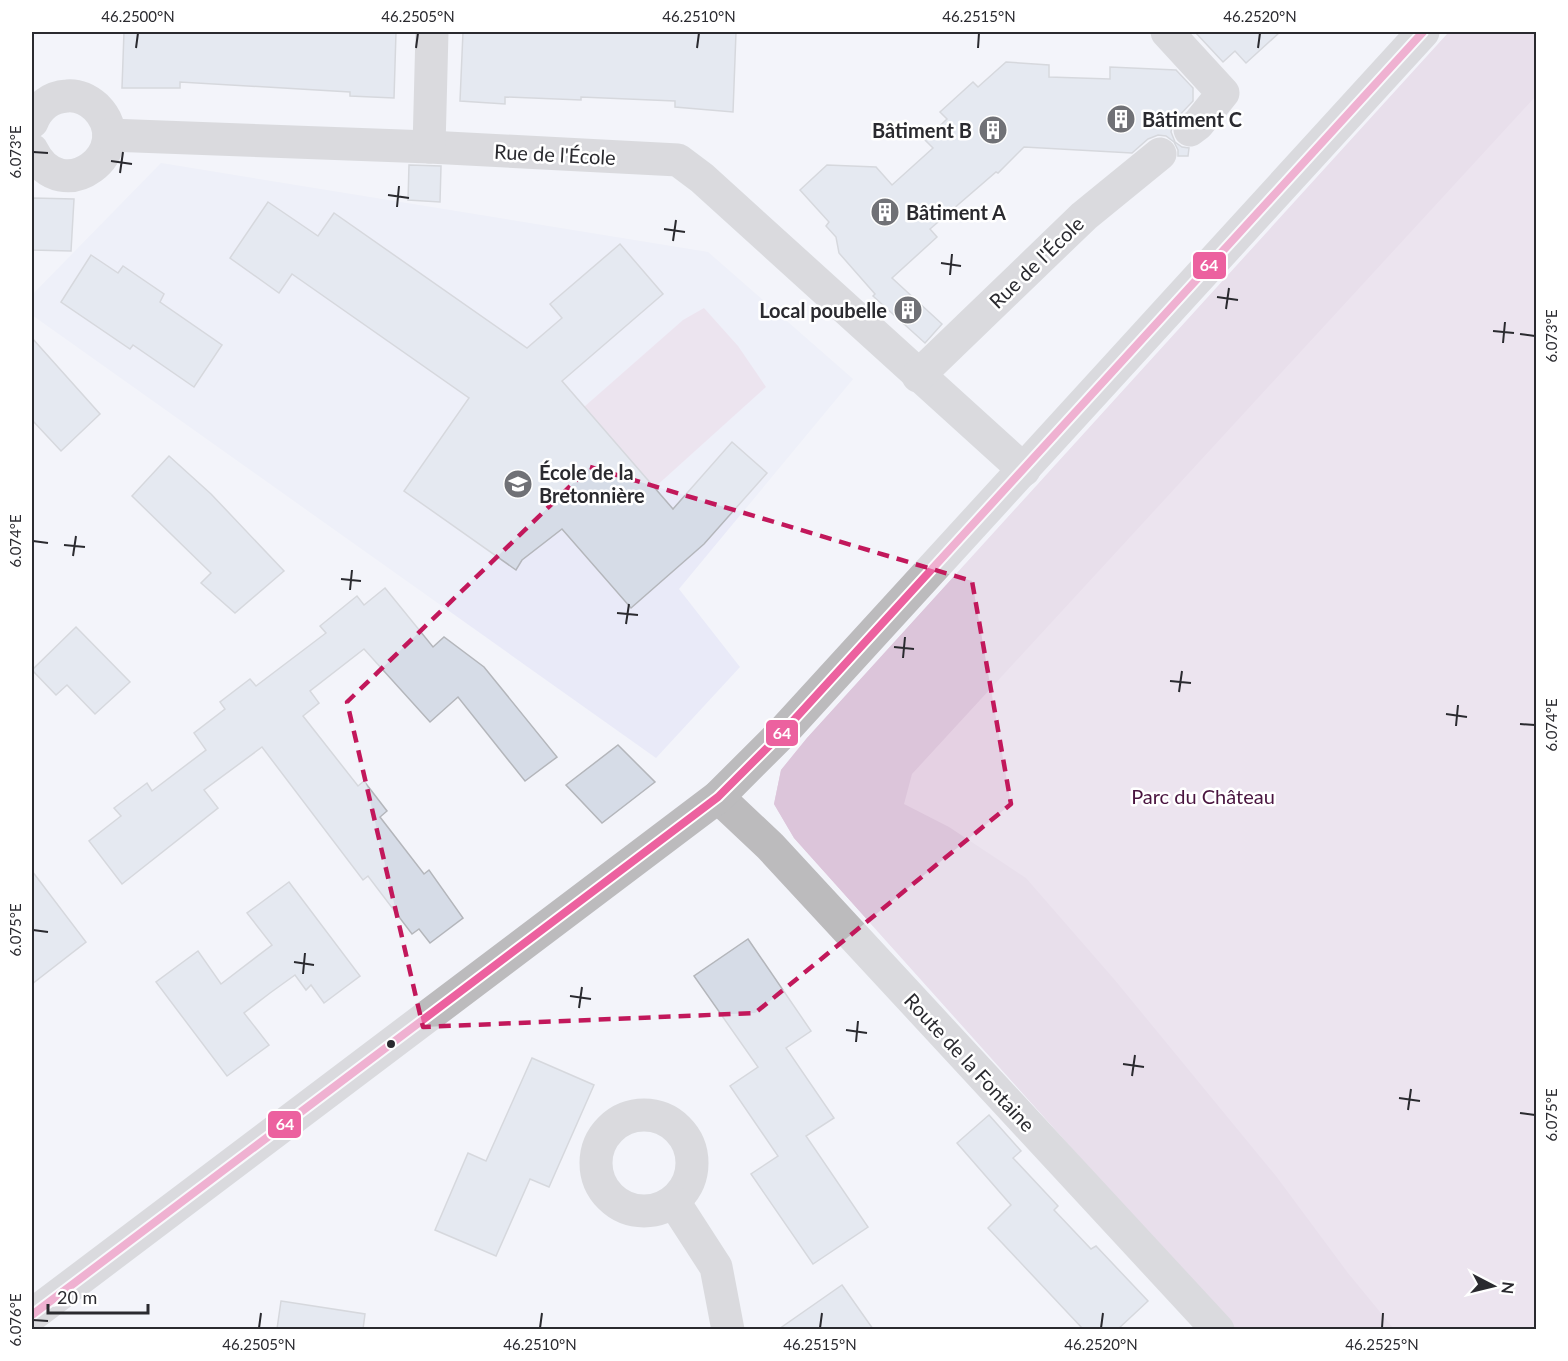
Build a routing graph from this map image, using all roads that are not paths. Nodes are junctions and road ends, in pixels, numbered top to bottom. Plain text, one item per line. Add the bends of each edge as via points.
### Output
1 (432, 32) edge
2 (1167, 32) edge
3 (1423, 32) edge
4 (32, 122) edge
5 (1190, 130) dead end
6 (109, 135) junction
7 (429, 147) junction
8 (32, 150) edge
9 (1160, 154) dead end
10 (918, 376) junction
11 (1024, 470) junction
12 (718, 797) junction
13 (674, 1202) dead end
14 (32, 1315) edge
15 (728, 1329) edge
16 (1218, 1329) edge

1 - 7 street
2 - 5 street via 1223,93
3 - 11 street
4 - 6 street via 48,101 76,96 89,101 103,115
6 - 7 street, Rue de l'École
6 - 8 street via 105,154 93,168 76,176 48,171
7 - 10 street, Rue de l'École via 678,160
9 - 10 street, Rue de l'École via 1084,216
10 - 11 street, Rue de l'École
11 - 12 street via 782,733
12 - 14 street
12 - 16 street, Route de la Fontaine via 770,846
13 - 15 street via 716,1268

